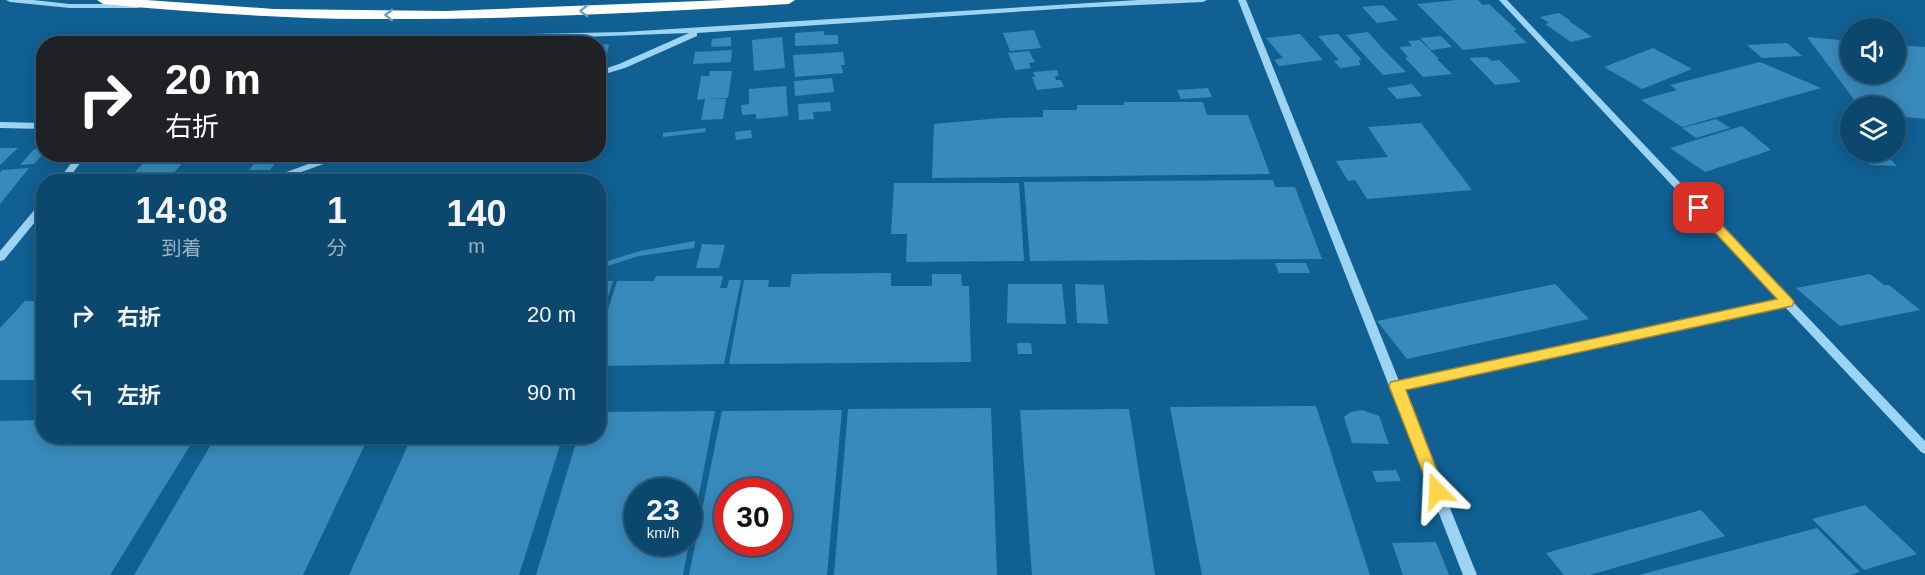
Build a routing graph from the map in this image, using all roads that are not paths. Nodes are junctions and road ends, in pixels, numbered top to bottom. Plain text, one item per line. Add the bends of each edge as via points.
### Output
1 (0, 0) edge
2 (5, 0) edge
3 (10, 0) edge
4 (104, 0) edge
5 (789, 0) edge
6 (1203, 0) edge
7 (1242, 0) edge
8 (1503, 0) edge
9 (160, 6) junction
10 (703, 30) junction
11 (554, 36) edge
12 (606, 71) edge
13 (0, 125) edge
14 (36, 126) edge
15 (77, 162) edge
16 (323, 162) edge
17 (67, 174) edge
18 (287, 174) edge
19 (36, 215) edge
20 (0, 258) edge
21 (1787, 302) junction
22 (1397, 386) junction
23 (1925, 449) edge
24 (1470, 575) edge

1 - 2 street
3 - 9 street via 70,6
4 - 9 highway
5 -> 9 highway via 444,15 246,12
6 - 10 street via 1059,5
7 - 22 street
8 - 21 street
10 - 11 street
10 - 12 street
13 - 14 street
15 - 17 street
16 - 18 street
19 - 20 street
21 - 22 street
21 - 23 street
22 - 24 street

